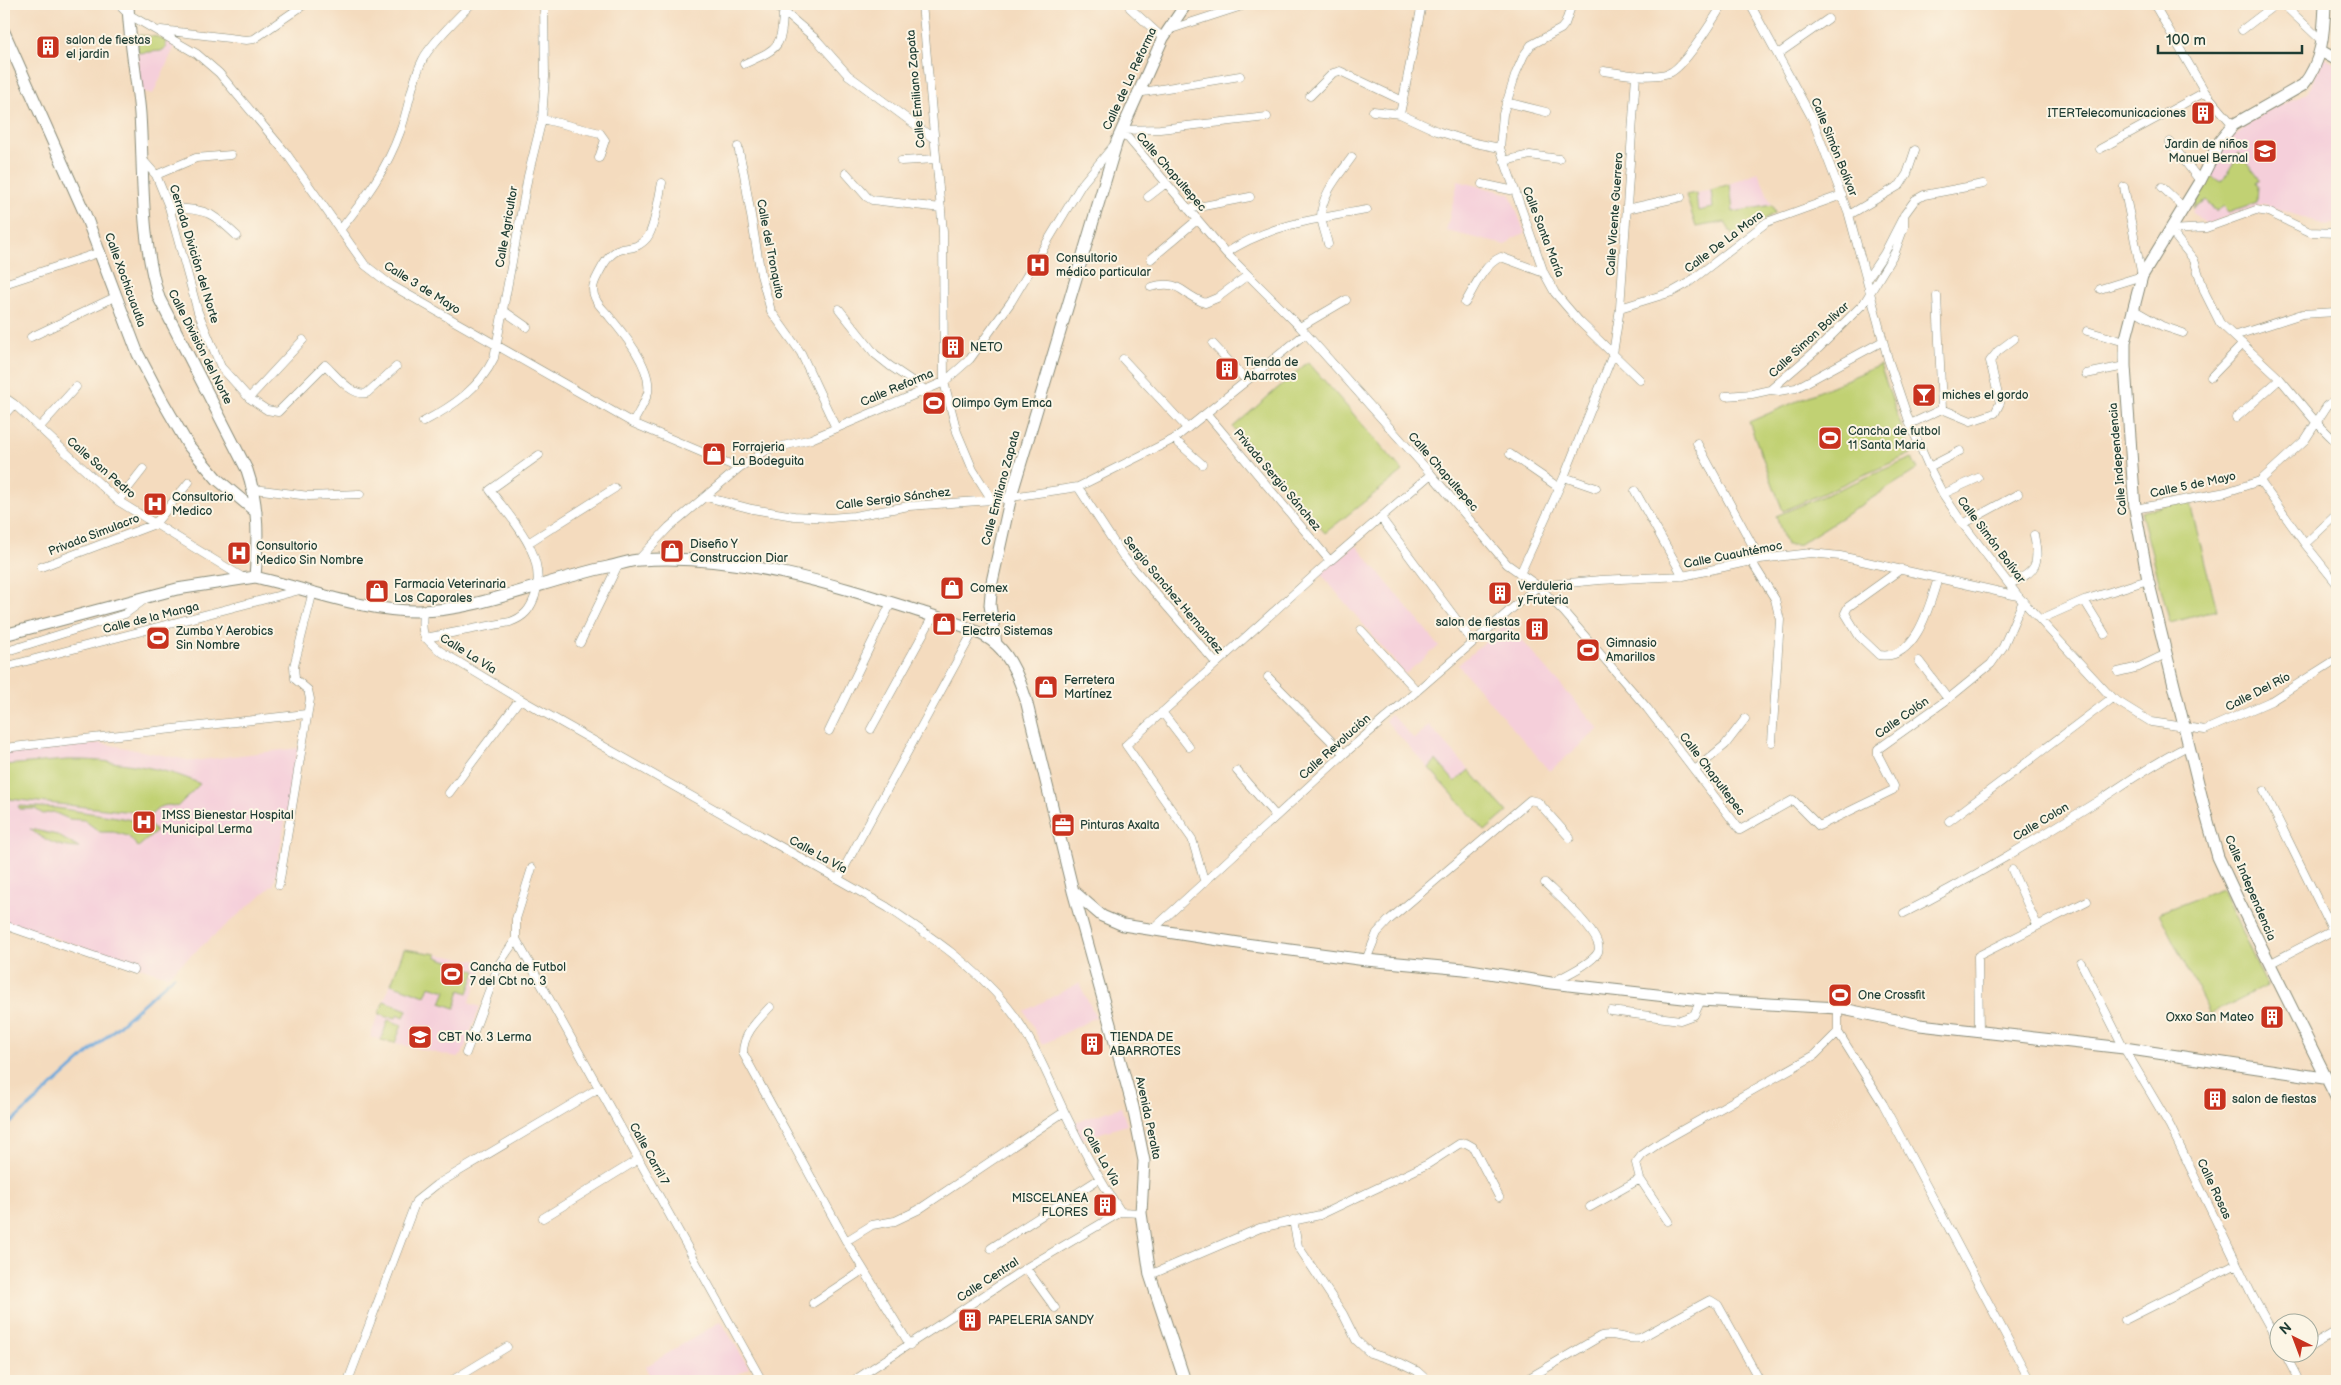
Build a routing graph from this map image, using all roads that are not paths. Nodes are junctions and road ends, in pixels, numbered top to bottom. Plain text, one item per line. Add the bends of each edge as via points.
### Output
1 (118, 4) edge
2 (305, 4) edge
3 (471, 4) edge
4 (544, 4) edge
5 (769, 4) edge
6 (922, 4) edge
7 (1186, 4) edge
8 (1248, 4) edge
9 (1422, 4) edge
10 (1572, 4) edge
11 (1723, 4) edge
12 (1752, 4) edge
13 (2154, 4) edge
14 (2276, 4) edge
15 (2283, 4) edge
16 (2325, 4) edge
17 (1130, 8) dead end
18 (128, 9) edge
19 (784, 11) junction
20 (1828, 19) dead end
21 (158, 29) junction
22 (2242, 30) dead end
23 (4, 32) edge
24 (1165, 34) junction
25 (2321, 46) junction
26 (1778, 54) junction
27 (2337, 60) edge
28 (744, 64) dead end
29 (1604, 71) dead end
30 (1636, 75) junction
31 (1240, 76) dead end
32 (2206, 92) junction
33 (1137, 94) junction
34 (1310, 96) dead end
35 (1403, 101) junction
36 (1506, 102) junction
37 (1373, 111) dead end
38 (1546, 112) dead end
39 (1400, 114) junction
40 (1267, 117) dead end
41 (542, 119) junction
42 (2233, 125) junction
43 (1120, 135) junction
44 (934, 138) junction
45 (2170, 142) dead end
46 (738, 148) dead end
47 (1500, 148) junction
48 (2100, 149) dead end
49 (1916, 150) dead end
50 (231, 155) dead end
51 (1352, 156) dead end
52 (599, 158) dead end
53 (142, 159) junction
54 (936, 159) junction
55 (1560, 159) dead end
56 (901, 161) dead end
57 (1504, 161) junction
58 (846, 173) dead end
59 (156, 175) junction
60 (2200, 181) junction
61 (662, 183) dead end
62 (1166, 183) junction
63 (1482, 184) dead end
64 (1983, 184) dead end
65 (2124, 187) dead end
66 (2162, 187) dead end
67 (1515, 191) junction
68 (1842, 195) junction
69 (1148, 197) dead end
70 (1250, 197) dead end
71 (1681, 197) dead end
72 (169, 207) junction
73 (2183, 207) junction
74 (941, 208) junction
75 (1188, 209) junction
76 (1627, 209) junction
77 (1368, 210) dead end
78 (1849, 215) junction
79 (1904, 215) junction
80 (1321, 218) junction
81 (1198, 220) junction
82 (340, 230) junction
83 (2170, 230) junction
84 (2337, 233) edge
85 (237, 236) dead end
86 (1328, 244) dead end
87 (101, 252) junction
88 (1226, 253) junction
89 (1151, 259) dead end
90 (1544, 274) junction
91 (1248, 275) junction
92 (2142, 276) junction
93 (1867, 279) junction
94 (4, 284) edge
95 (1151, 287) dead end
96 (2100, 290) dead end
97 (1871, 293) junction
98 (1937, 296) dead end
99 (115, 297) junction
100 (1346, 300) dead end
101 (1465, 303) dead end
102 (1620, 308) junction
103 (838, 309) dead end
104 (2134, 310) junction
105 (504, 311) junction
106 (2336, 312) dead end
107 (527, 327) dead end
108 (1303, 331) junction
109 (2087, 331) dead end
110 (2183, 333) dead end
111 (2234, 336) junction
112 (31, 337) dead end
113 (2014, 339) dead end
114 (302, 340) dead end
115 (1883, 341) junction
116 (2125, 342) junction
117 (1213, 344) dead end
118 (2243, 344) junction
119 (497, 346) junction
120 (1613, 354) junction
121 (1123, 359) dead end
122 (2125, 366) junction
123 (396, 367) dead end
124 (2086, 374) dead end
125 (2211, 377) dead end
126 (2280, 379) junction
127 (1246, 380) junction
128 (1640, 380) dead end
129 (944, 382) junction
130 (76, 387) dead end
131 (1770, 390) junction
132 (927, 391) junction
133 (1726, 396) dead end
134 (4, 397) edge
135 (249, 398) junction
136 (2337, 398) edge
137 (14, 404) junction
138 (1942, 409) junction
139 (1207, 414) junction
140 (4, 415) edge
141 (2236, 418) dead end
142 (423, 422) dead end
143 (2316, 422) junction
144 (633, 423) junction
145 (1910, 424) junction
146 (39, 428) junction
147 (836, 428) junction
148 (1187, 428) junction
149 (1174, 439) junction
150 (1697, 443) dead end
151 (2337, 443) edge
152 (1960, 451) dead end
153 (1510, 454) dead end
154 (539, 455) dead end
155 (1202, 464) dead end
156 (1928, 467) junction
157 (739, 468) junction
158 (143, 469) dead end
159 (1431, 474) junction
160 (1564, 477) junction
161 (1978, 478) dead end
162 (2260, 481) junction
163 (189, 482) dead end
164 (1078, 487) junction
165 (1558, 487) junction
166 (615, 488) dead end
167 (1596, 488) dead end
168 (254, 489) junction
169 (1635, 492) dead end
170 (360, 494) dead end
171 (1943, 494) junction
172 (2018, 494) dead end
173 (1011, 496) junction
174 (706, 497) junction
175 (992, 500) junction
176 (118, 501) junction
177 (2135, 508) junction
178 (256, 512) junction
179 (2337, 514) edge
180 (1381, 518) junction
181 (155, 524) junction
182 (1964, 524) junction
183 (2034, 535) dead end
184 (528, 543) junction
185 (2305, 544) junction
186 (638, 560) junction
187 (1330, 561) junction
188 (1756, 561) junction
189 (618, 565) junction
190 (41, 567) dead end
191 (1901, 569) junction
192 (1520, 574) junction
193 (1683, 576) junction
194 (242, 577) junction
195 (255, 577) junction
196 (1938, 578) junction
197 (2148, 580) junction
198 (2010, 584) junction
199 (2337, 584) edge
200 (538, 586) junction
201 (1538, 586) junction
202 (309, 590) junction
203 (148, 597) junction
204 (2021, 599) junction
205 (2084, 600) junction
206 (891, 603) junction
207 (423, 610) junction
208 (933, 616) junction
209 (2041, 619) junction
210 (1361, 630) dead end
211 (973, 632) junction
212 (2104, 634) dead end
213 (4, 635) edge
214 (425, 638) junction
215 (1473, 642) junction
216 (580, 643) dead end
217 (996, 644) junction
218 (4, 652) edge
219 (2166, 654) junction
220 (2337, 659) edge
221 (1919, 661) dead end
222 (1216, 664) junction
223 (4, 667) edge
224 (2118, 672) dead end
225 (1268, 676) dead end
226 (1417, 691) junction
227 (2112, 698) junction
228 (520, 699) junction
229 (1948, 699) junction
230 (1162, 712) junction
231 (306, 714) junction
232 (1745, 719) dead end
233 (2184, 728) junction
234 (871, 729) dead end
235 (829, 731) dead end
236 (1772, 742) dead end
237 (1189, 746) dead end
238 (2188, 746) junction
239 (4, 748) edge
240 (1344, 754) junction
241 (1695, 770) junction
242 (1238, 771) dead end
243 (2264, 792) dead end
244 (449, 793) dead end
245 (1276, 816) junction
246 (1949, 821) dead end
247 (1740, 830) joint
248 (1570, 838) dead end
249 (532, 868) dead end
250 (2012, 870) dead end
251 (838, 879) junction
252 (1204, 880) junction
253 (1545, 883) dead end
254 (279, 885) dead end
255 (1073, 891) junction
256 (2087, 901) dead end
257 (1904, 913) dead end
258 (4, 925) edge
259 (2038, 925) junction
260 (1152, 930) junction
261 (2335, 930) edge
262 (516, 938) junction
263 (1366, 960) junction
264 (2081, 963) dead end
265 (2268, 964) junction
266 (134, 970) dead end
267 (1551, 983) junction
268 (1701, 1000) junction
269 (770, 1007) dead end
270 (1838, 1008) junction
271 (1611, 1011) dead end
272 (1838, 1032) junction
273 (1979, 1033) junction
274 (2124, 1048) junction
275 (466, 1054) dead end
276 (2332, 1080) edge
277 (599, 1088) junction
278 (2337, 1099) edge
279 (1064, 1112) junction
280 (639, 1159) junction
281 (1100, 1179) junction
282 (1640, 1179) junction
283 (1498, 1197) dead end
284 (1590, 1207) dead end
285 (1121, 1212) junction
286 (1141, 1213) junction
287 (543, 1218) dead end
288 (1293, 1220) junction
289 (1668, 1221) dead end
290 (846, 1241) junction
291 (991, 1248) dead end
292 (2237, 1264) junction
293 (1026, 1268) junction
294 (863, 1270) junction
295 (1150, 1275) junction
296 (813, 1302) dead end
297 (1055, 1308) dead end
298 (2125, 1320) dead end
299 (2268, 1323) edge
300 (2337, 1331) edge
301 (2318, 1342) edge
302 (910, 1344) junction
303 (506, 1347) dead end
304 (2289, 1362) edge
305 (862, 1378) edge
306 (348, 1381) edge
307 (451, 1381) edge
308 (762, 1381) edge
309 (853, 1381) edge
310 (1185, 1381) edge
311 (1428, 1381) edge
312 (1524, 1381) edge
313 (1760, 1381) edge
314 (2030, 1381) edge
315 (2299, 1381) edge

1 - 18 street, Calle 3 de Mayo
2 - 21 street via 254,39
3 - 82 street via 424,57 387,162
4 - 41 street, Calle Agricultor via 546,77
5 - 19 street
6 - 44 street, Calle Emiliano Zapata
7 - 24 main road, Calle de La Reforma
8 - 24 street
9 - 35 street via 1404,82
10 - 36 street, Calle Santa María via 1561,29 1531,44 1524,54
11 - 30 street via 1675,70
12 - 26 street, Calle Simón Bolívar
13 - 32 street
14 - 22 street
15 - 25 street
16 - 25 main road, Calle Independencia
17 - 24 street
18 - 21 street, Calle 3 de Mayo
18 - 53 main road, Calle División del Norte
19 - 28 street via 782,38 776,46
19 - 44 street via 817,40 848,75
20 - 26 street
21 - 82 street, Calle 3 de Mayo via 197,54 219,73 286,153
23 - 87 main road, Calle Xochicuautla
24 - 33 main road, Calle de La Reforma
25 - 27 main road
25 - 42 main road, Calle Independencia via 2312,73 2303,86
26 - 68 street, Calle Simón Bolívar via 1812,118
29 - 30 street
30 - 76 street, Calle Vicente Guerrero
31 - 33 street
32 - 42 street
32 - 48 street
33 - 43 main road, Calle de La Reforma
34 - 35 street via 1333,73 1340,72
35 - 39 street
36 - 38 street
36 - 47 street, Calle Santa María
37 - 39 street
39 - 47 street via 1437,131
40 - 43 street
41 - 52 street via 600,133 605,140
41 - 105 street, Calle Agricultor via 528,176
42 - 60 main road, Calle Independencia via 2220,141
43 - 62 street, Calle Chapultepec via 1128,138
43 - 129 street, Calle Reforma via 1082,184 1011,302 970,359
43 - 173 main road, Calle Emiliano Zapata
44 - 54 street, Calle Emiliano Zapata
45 - 60 street
46 - 147 street, Calle del Tronquito via 761,275 771,311 801,353
47 - 57 street, Calle Santa María
49 - 78 street via 1900,185
50 - 59 street via 196,158
51 - 80 street via 1326,194
53 - 59 street, Cerrada Divición del Norte
53 - 168 main road, Calle División del Norte via 144,225 151,272 159,298
54 - 56 street
54 - 74 street, Calle Emiliano Zapata
55 - 57 street via 1530,155
57 - 67 street, Calle Santa María
58 - 74 street via 872,200
59 - 72 street, Cerrada Divición del Norte
60 - 73 main road, Calle Independencia
61 - 144 street via 650,233 640,243 610,253 593,292 598,304 632,345 648,380 645,401
62 - 69 street
62 - 75 street, Calle Chapultepec
63 - 67 street
64 - 79 street via 1924,195 1915,200
65 - 92 street
66 - 73 street
67 - 90 street, Calle Santa María
68 - 78 street, Calle Simón Bolívar
68 - 102 street, Calle De La Mora via 1767,222 1688,283 1672,292
70 - 75 street
71 - 76 street
72 - 85 street via 205,211
72 - 135 street, Cerrada Divición del Norte via 198,312 221,367
73 - 83 main road, Calle Independencia
74 - 129 street, Calle Emiliano Zapata
75 - 81 street, Calle Chapultepec
76 - 102 street, Calle Vicente Guerrero
77 - 80 street
78 - 93 street, Calle Simón Bolívar
79 - 93 street
79 - 97 street via 1902,234
80 - 86 street
80 - 88 street via 1268,232
81 - 88 street, Calle Chapultepec
81 - 89 street
82 - 119 street, Calle 3 de Mayo via 365,265 391,285
83 - 84 street via 2206,228 2256,210 2268,212 2310,232
83 - 92 main road, Calle Independencia
83 - 111 street via 2194,260 2220,323
87 - 94 street
87 - 99 main road, Calle Xochicuautla
88 - 91 street, Calle Chapultepec
90 - 101 street via 1501,257 1493,260 1485,270
90 - 120 street, Calle Santa María via 1555,293
91 - 95 street via 1205,303 1173,284
91 - 108 street, Calle Chapultepec
92 - 96 street
92 - 104 main road, Calle Independencia
93 - 97 street, Calle Simón Bolívar
97 - 115 street, Calle Simón Bolívar
97 - 131 street, Calle Simon Bolivar via 1854,314
98 - 138 street
99 - 112 street
99 - 178 main road, Calle Xochicuautla via 138,354 188,445 218,479
100 - 108 street, Calle Sergio Sánchez
102 - 120 street, Calle Vicente Guerrero
103 - 132 street via 875,354
104 - 110 street via 2162,326
104 - 116 main road, Calle Independencia
105 - 107 street
105 - 119 street, Calle Agricultor
106 - 111 street via 2302,314
108 - 127 street, Calle Sergio Sánchez
108 - 159 street, Calle Chapultepec
109 - 116 street
111 - 118 street
113 - 138 street via 1990,361 2000,403 1991,416 1971,421
114 - 135 street
115 - 131 street via 1796,388
115 - 145 street, Calle Simón Bolívar
116 - 122 main road, Calle Independencia
117 - 127 street
118 - 125 street
118 - 126 street
119 - 142 street, Calle Agricultor via 487,371 472,390 446,410
119 - 144 street, Calle 3 de Mayo
120 - 128 street, Calle Santa María
120 - 160 street
121 - 148 street
122 - 124 street
122 - 177 main road, Calle Independencia
123 - 135 street, Cerrada Divición del Norte via 362,394 325,365 278,412 267,410
126 - 141 street
126 - 143 street
127 - 139 street, Calle Sergio Sánchez
129 - 132 street, Calle Reforma
129 - 175 street, Calle Emiliano Zapata via 957,432 973,470
130 - 146 street
131 - 133 street, Calle Simon Bolivar
132 - 147 street, Calle Reforma
134 - 137 street, Calle San Pedro
136 - 143 street, Calle 5 de Mayo
137 - 140 street
137 - 146 street, Calle San Pedro
138 - 145 street
139 - 148 street, Calle Sergio Sánchez
139 - 187 street, Privada Sergio Sánchez
143 - 151 street
143 - 162 street, Calle 5 de Mayo via 2305,440
144 - 157 street, Calle 3 de Mayo
145 - 156 street, Calle Simón Bolívar
146 - 176 street, Calle San Pedro
147 - 157 street, Calle Reforma via 811,439 768,450
148 - 149 street, Calle Sergio Sánchez
149 - 155 street
149 - 164 street, Calle Sergio Sánchez
150 - 188 street
152 - 156 street
153 - 165 street
154 - 184 street via 490,490
156 - 171 street, Calle Simón Bolívar
157 - 174 street, Calle Reforma
158 - 176 street
159 - 180 street, Sergio Sanchez Hernandez
159 - 192 street, Calle Chapultepec via 1507,564
160 - 165 street
160 - 167 street
161 - 171 street
162 - 177 street, Calle 5 de Mayo via 2226,492
162 - 185 street
163 - 181 street
164 - 173 street, Calle Sergio Sánchez
164 - 222 street, Sergio Sanchez Hernandez via 1123,556
165 - 192 street
166 - 184 street
168 - 170 street via 310,496
168 - 178 main road, Calle División del Norte
169 - 193 street
171 - 182 street, Calle Simón Bolívar
172 - 182 street
173 - 175 street, Calle Sergio Sánchez
173 - 217 main road, Calle Emiliano Zapata via 992,582 990,605
174 - 175 street, Calle Sergio Sánchez via 752,509 830,518 909,506
174 - 186 street, Calle Reforma
176 - 181 street, Calle San Pedro
177 - 197 main road, Calle Independencia
178 - 195 main road, Calle División del Norte
179 - 185 street
180 - 187 street, Sergio Sanchez Hernandez
180 - 215 street
181 - 190 street, Privada Simulacro
181 - 194 street, Calle San Pedro
182 - 198 street, Calle Simón Bolívar
183 - 198 street via 2038,553 2035,567
184 - 200 street via 536,560
185 - 199 street
186 - 189 main road
186 - 206 main road via 691,559 753,568
187 - 222 street, Sergio Sanchez Hernandez
188 - 191 street, Calle Cuauhtémoc via 1811,553
188 - 193 street, Calle Cuauhtémoc
188 - 236 street via 1775,598 1780,620
189 - 200 main road
189 - 216 street
191 - 196 street, Calle Cuauhtémoc
191 - 196 street via 1848,607 1845,613 1859,636 1879,655 1896,654 1915,636 1926,619
192 - 201 street, Calle Chapultepec
193 - 201 street, Calle Cuauhtémoc
194 - 195 main road
194 - 203 main road
195 - 202 main road
196 - 204 street, Calle Cuauhtémoc
197 - 205 street
197 - 219 main road, Calle Independencia
198 - 204 street, Calle Simón Bolívar
200 - 207 main road via 461,606
200 - 214 street via 532,604 522,618
201 - 215 street, Calle Revolución
201 - 241 street, Calle Chapultepec via 1647,708
202 - 207 main road via 381,608
202 - 223 street, Calle de la Manga
202 - 231 street via 294,666 296,679 308,690 310,699
203 - 213 main road
203 - 218 street via 125,614
204 - 209 street, Calle Simón Bolívar
204 - 229 street, Calle Colón via 2003,647 1991,664
205 - 209 street
205 - 212 street
206 - 208 main road
206 - 235 street
207 - 214 street, Calle La Vía via 422,633
208 - 211 main road
208 - 234 street
209 - 227 street, Calle Simón Bolívar
210 - 226 street
211 - 217 main road
211 - 251 street
214 - 228 street, Calle La Vía via 440,651
215 - 226 street, Calle Revolución
217 - 255 main road, Avenida Peralta via 1020,682 1026,700
219 - 224 street via 2139,667
219 - 233 main road, Calle Independencia
220 - 233 street, Calle Del Río via 2271,701 2218,726 2205,730
221 - 229 street
222 - 230 street
225 - 240 street
226 - 240 street, Calle Revolución
227 - 233 street, Calle Simón Bolívar via 2151,722
227 - 246 street
228 - 244 street
228 - 251 street, Calle La Vía
229 - 247 street, Calle Colón via 1878,748 1877,753 1894,786 1893,790 1819,826 1793,800
230 - 237 street
230 - 252 street via 1126,747 1192,839
231 - 239 street
231 - 254 street
232 - 241 street via 1725,744
233 - 238 main road, Calle Independencia
238 - 257 street, Calle Colon via 2163,758 1946,892
238 - 265 main road, Calle Independencia via 2218,857
240 - 245 street, Calle Revolución
241 - 247 street, Calle Chapultepec
242 - 245 street
243 - 261 street
245 - 252 street, Calle Revolución
248 - 263 street via 1538,802 1530,800 1389,920 1378,933
249 - 262 street via 516,919
250 - 259 street
251 - 279 street, Calle La Vía via 887,907 940,944 1008,1006 1030,1041
252 - 260 street, Calle Revolución
253 - 267 street via 1590,929 1599,946 1593,958
255 - 260 main road via 1107,918 1123,925
255 - 286 main road, Avenida Peralta via 1133,1107 1144,1168
256 - 259 street
258 - 266 street
259 - 273 street via 1978,956
260 - 263 main road
261 - 265 street
262 - 275 street via 499,964
262 - 277 street, Calle Carril 7
263 - 267 main road via 1464,969
264 - 274 street, Calle Rosas
265 - 276 main road, Calle Independencia
267 - 268 main road
268 - 270 main road
268 - 271 street via 1694,1015 1680,1020
269 - 290 street via 750,1030 743,1053
270 - 272 street
270 - 273 main road
272 - 282 street via 1815,1055 1661,1142 1642,1156 1636,1163
272 - 314 street via 1883,1104
273 - 274 main road
274 - 276 main road
274 - 292 street, Calle Rosas via 2170,1126
276 - 278 main road, Calle Independencia
277 - 280 street, Calle Carril 7
277 - 306 street via 436,1185 416,1201
279 - 281 street, Calle La Vía
279 - 290 street via 918,1210 895,1221 872,1225
280 - 287 street
280 - 308 street, Calle Carril 7
281 - 285 street, Calle La Vía
281 - 291 street
282 - 284 street
282 - 289 street
283 - 288 street via 1473,1147 1459,1144 1428,1164 1320,1215
285 - 286 street
285 - 293 street, Calle Central
286 - 295 main road, Avenida Peralta
288 - 295 street via 1260,1228
288 - 311 street via 1298,1246 1343,1314 1356,1340 1370,1353 1409,1367
290 - 294 street
292 - 298 street
292 - 299 street, Calle Rosas
293 - 297 street
293 - 302 street, Calle Central
294 - 296 street
294 - 302 street
295 - 310 main road, Avenida Peralta
300 - 301 street
302 - 305 street, Calle Central
303 - 307 street
304 - 315 street
305 - 309 street, Calle Central
312 - 313 street via 1601,1336 1629,1340 1640,1338 1710,1300 1718,1306

